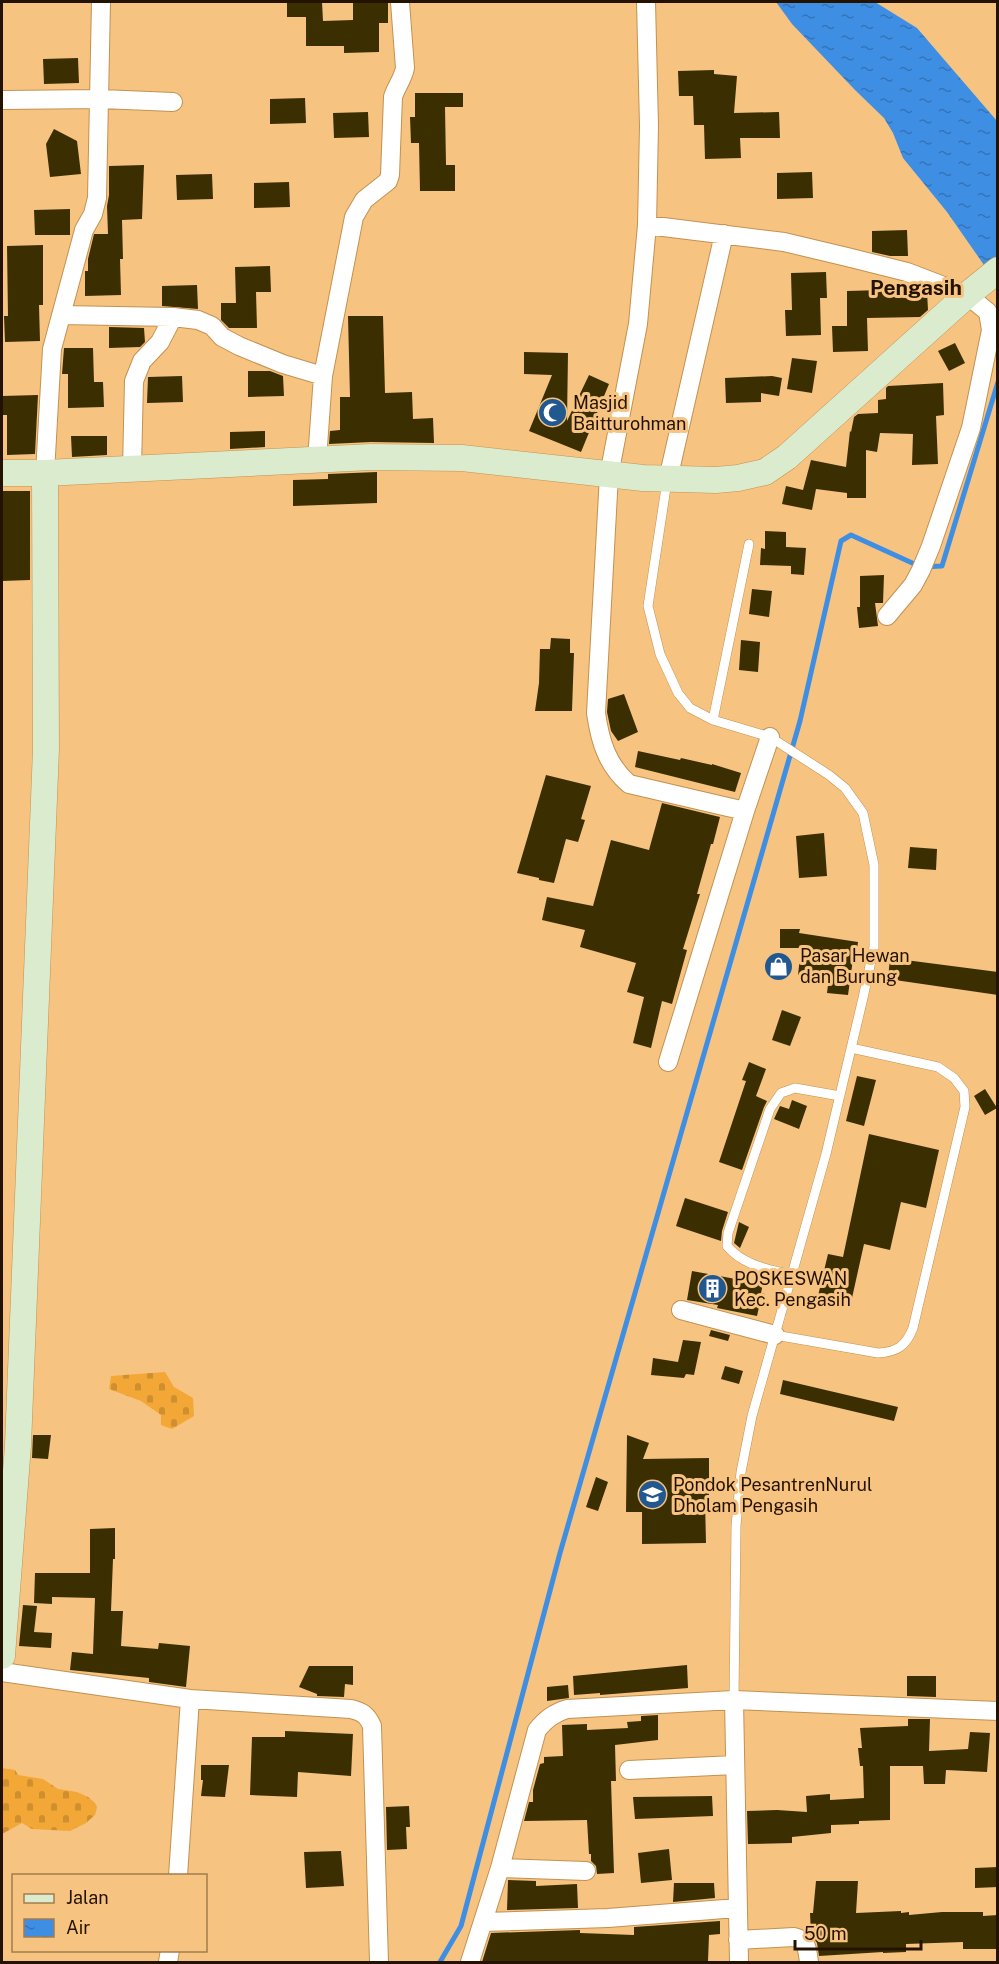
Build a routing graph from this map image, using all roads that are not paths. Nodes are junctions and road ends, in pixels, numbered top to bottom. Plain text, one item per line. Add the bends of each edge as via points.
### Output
1 (101, 2) edge
2 (400, 2) edge
3 (646, 2) edge
4 (100, 99) junction
5 (2, 100) edge
6 (173, 102) dead end
7 (646, 225) junction
8 (724, 234) junction
9 (981, 283) edge
10 (61, 315) junction
11 (173, 317) junction
12 (323, 376) junction
13 (317, 460) junction
14 (132, 469) junction
15 (2, 472) edge
16 (45, 473) junction
17 (609, 475) junction
18 (668, 479) junction
19 (749, 544) dead end
20 (888, 616) dead end
21 (713, 720) junction
22 (770, 737) junction
23 (745, 811) junction
24 (851, 1048) junction
25 (668, 1062) dead end
26 (840, 1096) junction
27 (792, 1275) junction
28 (681, 1310) dead end
29 (775, 1335) junction
30 (2, 1656) edge
31 (2, 1672) edge
32 (190, 1699) junction
33 (734, 1700) junction
34 (998, 1711) edge
35 (735, 1765) junction
36 (629, 1770) dead end
37 (500, 1868) junction
38 (586, 1871) dead end
39 (178, 1874) edge
40 (737, 1908) junction
41 (483, 1922) junction
42 (738, 1940) junction
43 (379, 1962) edge
44 (470, 1962) edge
45 (739, 1962) edge
46 (809, 1962) edge

1 - 4 street
2 - 12 street via 405,68 393,97 390,175 364,200 354,217
3 - 7 street
4 - 5 street
4 - 6 street
4 - 10 street via 97,198 84,230
7 - 8 street
7 - 17 street via 638,324
8 - 9 street via 784,242 907,272
8 - 18 street
9 - 18 street via 787,457 765,472 716,480
9 - 20 street via 991,330 971,428 921,570
10 - 11 street
10 - 16 street via 52,349
11 - 12 street via 198,320 239,346
11 - 14 street via 160,342 142,361 134,381
12 - 13 street
13 - 14 street
13 - 17 street via 462,458
14 - 16 street
15 - 16 street
16 - 30 street via 46,749 18,1445
17 - 18 street
17 - 23 street via 596,713 600,737 617,774 629,784
18 - 21 lane via 648,606 660,654 678,693 690,708
19 - 21 lane
21 - 22 lane
22 - 23 street
22 - 24 lane via 845,788 863,813 874,865 875,930
23 - 25 street
24 - 26 lane
24 - 29 lane via 938,1067 964,1091 965,1107 913,1328 901,1348 885,1353
26 - 27 lane
26 - 27 lane via 795,1088 781,1093 770,1109 728,1233 727,1246 740,1259
27 - 29 lane
28 - 29 street
29 - 33 lane via 741,1472 736,1526
31 - 32 street
32 - 39 street
32 - 43 street via 351,1709 369,1718
33 - 34 street
33 - 35 street
33 - 37 street via 556,1712 537,1730
35 - 36 street
35 - 40 street
37 - 38 street
37 - 41 street
40 - 41 street
40 - 42 street
41 - 44 street
42 - 45 street
42 - 46 street via 801,1939 806,1943

